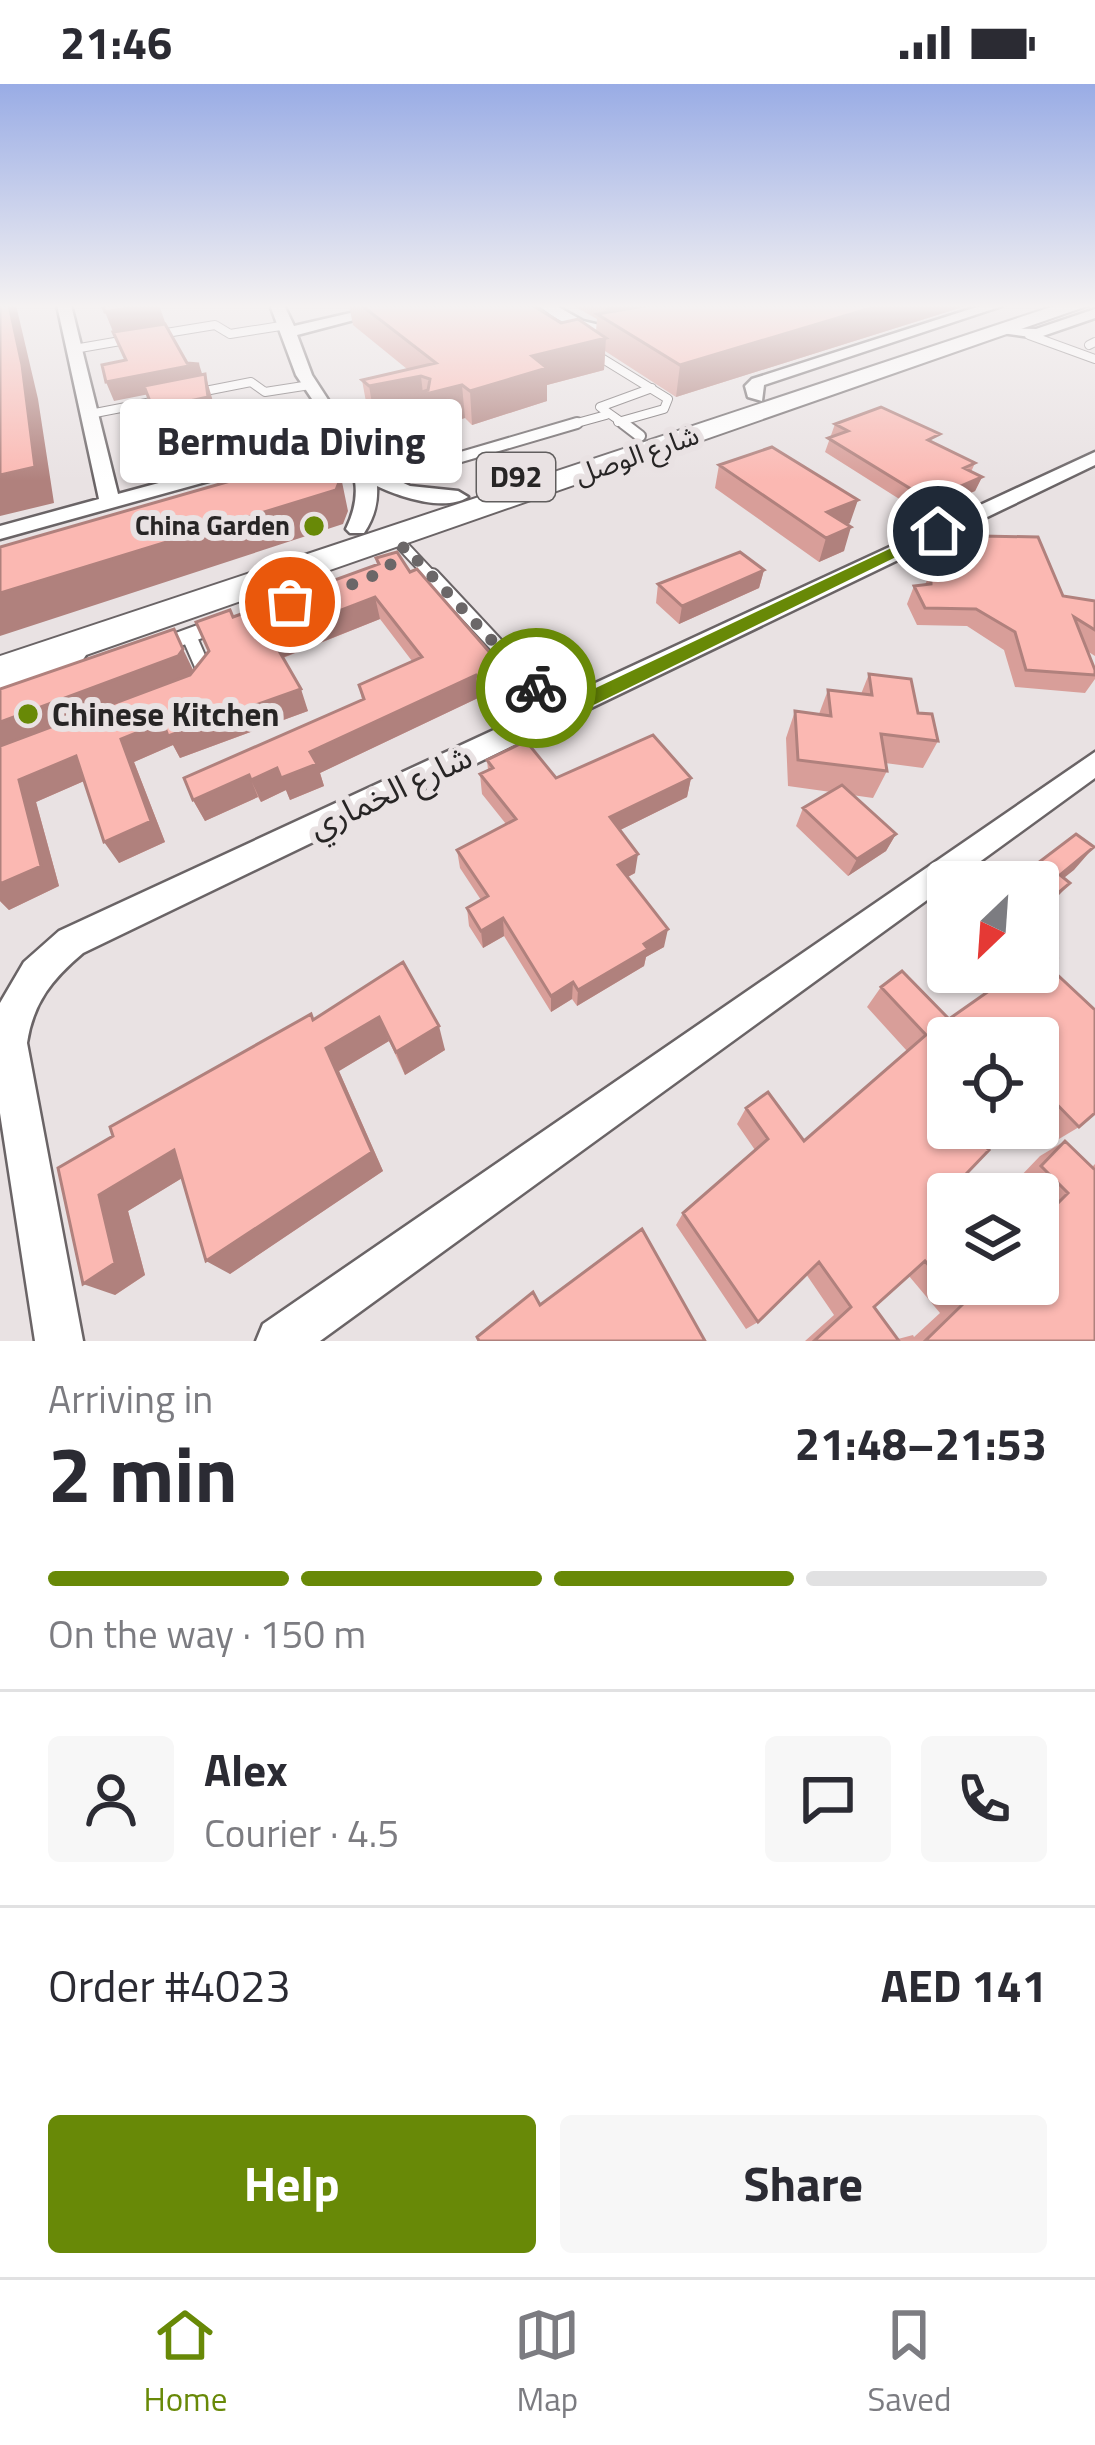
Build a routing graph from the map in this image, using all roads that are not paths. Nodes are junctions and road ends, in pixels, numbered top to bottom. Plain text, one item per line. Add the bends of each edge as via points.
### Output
1 (77, 364) edge
2 (302, 364) edge
3 (619, 364) edge
4 (814, 364) edge
5 (867, 364) edge
6 (895, 364) edge
7 (310, 385) junction
8 (652, 388) junction
9 (756, 397) junction
10 (89, 414) junction
11 (606, 415) junction
12 (427, 417) edge
13 (629, 429) junction
14 (348, 444) junction
15 (1095, 458) edge
16 (368, 474) junction
17 (458, 496) junction
18 (110, 502) junction
19 (357, 529) junction
20 (0, 533) edge
21 (399, 548) junction
22 (230, 622) edge
23 (189, 636) junction
24 (132, 641) junction
25 (0, 646) edge
26 (0, 671) edge
27 (0, 687) edge
28 (195, 688) edge
29 (560, 713) junction
30 (1095, 763) edge
31 (4, 1040) edge
32 (58, 1341) edge
33 (280, 1341) edge

1 - 10 street
2 - 7 street
3 - 8 lane
4 - 9 street, شارع الوصل via 753,386
5 - 9 main road, شارع الوصل / D92
6 - 21 main road, شارع الوصل / D92
7 - 10 lane via 265,392 251,382
7 - 14 street
8 - 11 lane via 604,402
8 - 13 lane via 668,406
9 - 13 main road, شارع الوصل / D92
10 - 18 street
11 - 13 lane
11 - 14 lane via 437,464
12 - 14 lane
13 - 17 main road, شارع الوصل / D92
14 - 16 street
14 - 18 street
15 - 29 street, شارع الخماري
16 - 17 street via 406,493
16 - 19 street via 370,506
17 - 19 main road, شارع الوصل / D92
18 - 20 street
19 - 25 main road, شارع الوصل / D92
21 - 24 main road, شارع الوصل / D92
21 - 29 lane
22 - 23 lane
23 - 24 lane
23 - 28 lane via 207,673
24 - 26 main road, شارع الوصل / D92
24 - 27 street
29 - 31 street, شارع الخماري via 70,942 24,988
30 - 33 street
31 - 32 street, شارع الخماري

